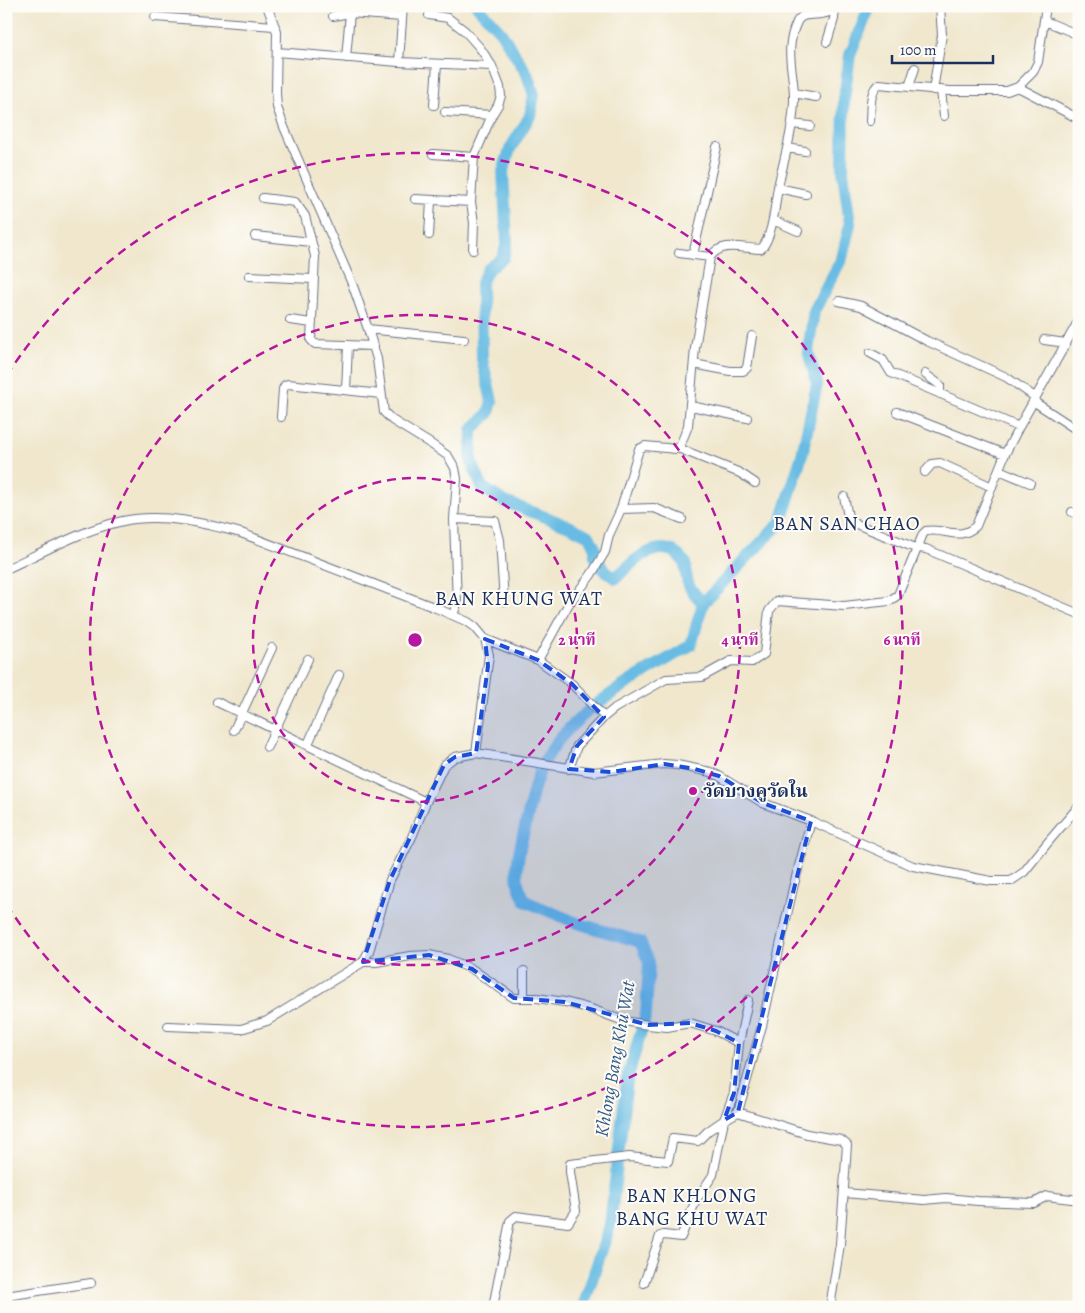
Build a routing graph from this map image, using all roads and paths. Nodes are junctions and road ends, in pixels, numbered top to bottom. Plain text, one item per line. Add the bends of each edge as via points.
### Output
1 (267, 6) edge
2 (403, 6) edge
3 (940, 6) edge
4 (1046, 6) edge
5 (836, 7) edge
6 (350, 13) junction
7 (429, 15) dead end
8 (333, 16) dead end
9 (155, 17) dead end
10 (402, 17) junction
11 (1045, 21) junction
12 (274, 26) junction
13 (1079, 35) edge
14 (827, 42) dead end
15 (277, 52) junction
16 (346, 58) junction
17 (399, 62) junction
18 (436, 64) junction
19 (492, 66) junction
20 (915, 68) dead end
21 (908, 87) junction
22 (1018, 87) junction
23 (937, 90) junction
24 (794, 94) junction
25 (816, 98) dead end
26 (434, 105) dead end
27 (445, 112) dead end
28 (492, 115) junction
29 (944, 116) dead end
30 (1079, 119) edge
31 (870, 121) dead end
32 (792, 124) junction
33 (810, 126) dead end
34 (717, 147) dead end
35 (787, 148) junction
36 (805, 151) dead end
37 (433, 154) dead end
38 (474, 157) junction
39 (778, 188) junction
40 (806, 194) dead end
41 (263, 198) dead end
42 (415, 199) dead end
43 (431, 201) junction
44 (471, 202) junction
45 (319, 210) junction
46 (305, 216) junction
47 (773, 220) junction
48 (798, 231) dead end
49 (429, 235) dead end
50 (255, 236) dead end
51 (311, 242) junction
52 (473, 250) dead end
53 (679, 253) dead end
54 (693, 255) junction
55 (710, 257) junction
56 (249, 276) dead end
57 (313, 278) junction
58 (839, 301) dead end
59 (290, 320) dead end
60 (1079, 320) edge
61 (312, 323) junction
62 (368, 329) junction
63 (752, 336) dead end
64 (464, 339) dead end
65 (1044, 340) dead end
66 (1066, 344) junction
67 (348, 345) junction
68 (374, 346) junction
69 (870, 353) dead end
70 (694, 364) junction
71 (925, 374) dead end
72 (346, 390) junction
73 (381, 394) junction
74 (940, 394) junction
75 (1034, 399) junction
76 (691, 406) junction
77 (897, 412) dead end
78 (280, 417) dead end
79 (747, 418) dead end
80 (1019, 427) junction
81 (1074, 428) dead end
82 (678, 448) junction
83 (1005, 454) junction
84 (999, 470) junction
85 (925, 472) dead end
86 (1030, 482) dead end
87 (755, 483) dead end
88 (992, 487) junction
89 (844, 497) dead end
90 (621, 509) junction
91 (454, 519) junction
92 (682, 519) dead end
93 (917, 546) junction
94 (6, 569) edge
95 (504, 601) dead end
96 (1079, 614) edge
97 (453, 616) junction
98 (485, 638) junction
99 (272, 648) dead end
100 (308, 659) dead end
101 (538, 660) junction
102 (340, 675) dead end
103 (217, 702) dead end
104 (242, 713) junction
105 (602, 715) junction
106 (275, 729) junction
107 (234, 730) dead end
108 (308, 744) junction
109 (267, 748) dead end
110 (476, 753) junction
111 (568, 769) junction
112 (426, 802) junction
113 (1079, 806) edge
114 (811, 821) junction
115 (363, 962) junction
116 (524, 971) dead end
117 (524, 998) junction
118 (748, 1000) dead end
119 (168, 1026) dead end
120 (739, 1043) junction
121 (738, 1112) junction
122 (724, 1120) junction
123 (844, 1192) junction
124 (1079, 1200) edge
125 (91, 1283) dead end
126 (644, 1284) dead end
127 (6, 1296) edge
128 (493, 1307) edge
129 (830, 1307) edge

1 - 12 street
2 - 10 street
3 - 23 street via 942,35
4 - 11 street
5 - 14 street
5 - 24 street via 828,14 804,16 797,21 790,52
6 - 8 street
6 - 10 street
6 - 16 street
7 - 19 street via 455,22
9 - 12 street
10 - 17 street
11 - 13 street
11 - 22 street via 1038,62
12 - 15 street
15 - 16 street
15 - 45 street via 277,107
16 - 17 street
17 - 18 street
18 - 19 street
18 - 26 street
19 - 28 street via 501,96
20 - 21 street
21 - 23 street
21 - 31 street via 876,85
22 - 23 street via 1007,91
22 - 30 street
23 - 29 street
24 - 25 street
24 - 32 street
27 - 28 street
28 - 38 street
32 - 33 street
32 - 35 street
34 - 54 street
35 - 36 street
35 - 39 street
37 - 38 street
38 - 44 street
39 - 40 street
39 - 47 street
41 - 46 street via 295,202
42 - 43 street
43 - 44 street
43 - 49 street
44 - 52 street
45 - 46 street
45 - 62 street via 353,286
46 - 51 street
47 - 48 street
47 - 55 street via 761,249 722,247
50 - 51 street
51 - 57 street via 315,256
53 - 54 street
54 - 55 street
55 - 70 street
56 - 57 street
57 - 61 street
58 - 75 street via 861,306 1006,377
59 - 61 street
60 - 66 street
61 - 67 street via 311,340 315,344
62 - 64 street
62 - 68 street
63 - 70 street via 747,368 743,371
65 - 66 street
66 - 75 street
67 - 68 street
67 - 72 street
68 - 73 street
69 - 74 street via 883,360 891,374
70 - 76 street
71 - 74 street via 940,385
72 - 73 street
72 - 78 street via 285,385
73 - 91 street via 384,412 392,420 448,456 457,479
74 - 80 street
75 - 80 street
75 - 81 street
76 - 79 street
76 - 82 street via 688,426
77 - 83 street
80 - 83 street
82 - 87 street via 740,473
82 - 90 street via 639,448
83 - 84 street
84 - 86 street
84 - 88 street
85 - 88 street via 932,464 940,463
88 - 93 street via 979,520 969,532 926,531
89 - 93 street via 849,521
90 - 92 street via 654,508
90 - 101 street via 602,555 568,605
91 - 95 street via 495,521 500,540
91 - 97 street via 458,604
93 - 96 street
93 - 105 street via 898,595 889,600 844,606 777,601 769,611 764,654 752,662 731,661 702,677 666,679
94 - 97 street via 108,525 145,518 168,519 241,533
97 - 98 street via 468,622
98 - 101 street
98 - 110 street via 488,666
99 - 104 street
100 - 106 street
101 - 105 street via 572,684
102 - 108 street
103 - 104 street
104 - 106 street
104 - 107 street
105 - 111 street via 577,746
106 - 108 street
106 - 109 street
108 - 112 street
110 - 111 street
110 - 112 street via 455,757 444,765
111 - 114 street via 612,772 664,764 695,769 719,776 763,803
112 - 115 street via 390,880
113 - 114 street via 1028,869 1011,881 991,881 913,866
114 - 121 street
115 - 117 street via 429,955 448,959 472,969 514,998
115 - 119 street via 252,1027
116 - 117 street
117 - 120 street via 564,1002 648,1025 667,1027 690,1023
118 - 120 street
120 - 122 street via 734,1093
121 - 122 street
121 - 123 street via 807,1134 845,1142
122 - 126 street via 711,1180 700,1192 681,1237 660,1236
122 - 128 street via 698,1141 673,1138 668,1160 629,1157 570,1164 576,1208 570,1222 516,1216 510,1221
123 - 124 street via 924,1200 946,1198 1034,1203 1047,1196
123 - 129 street
125 - 127 street

